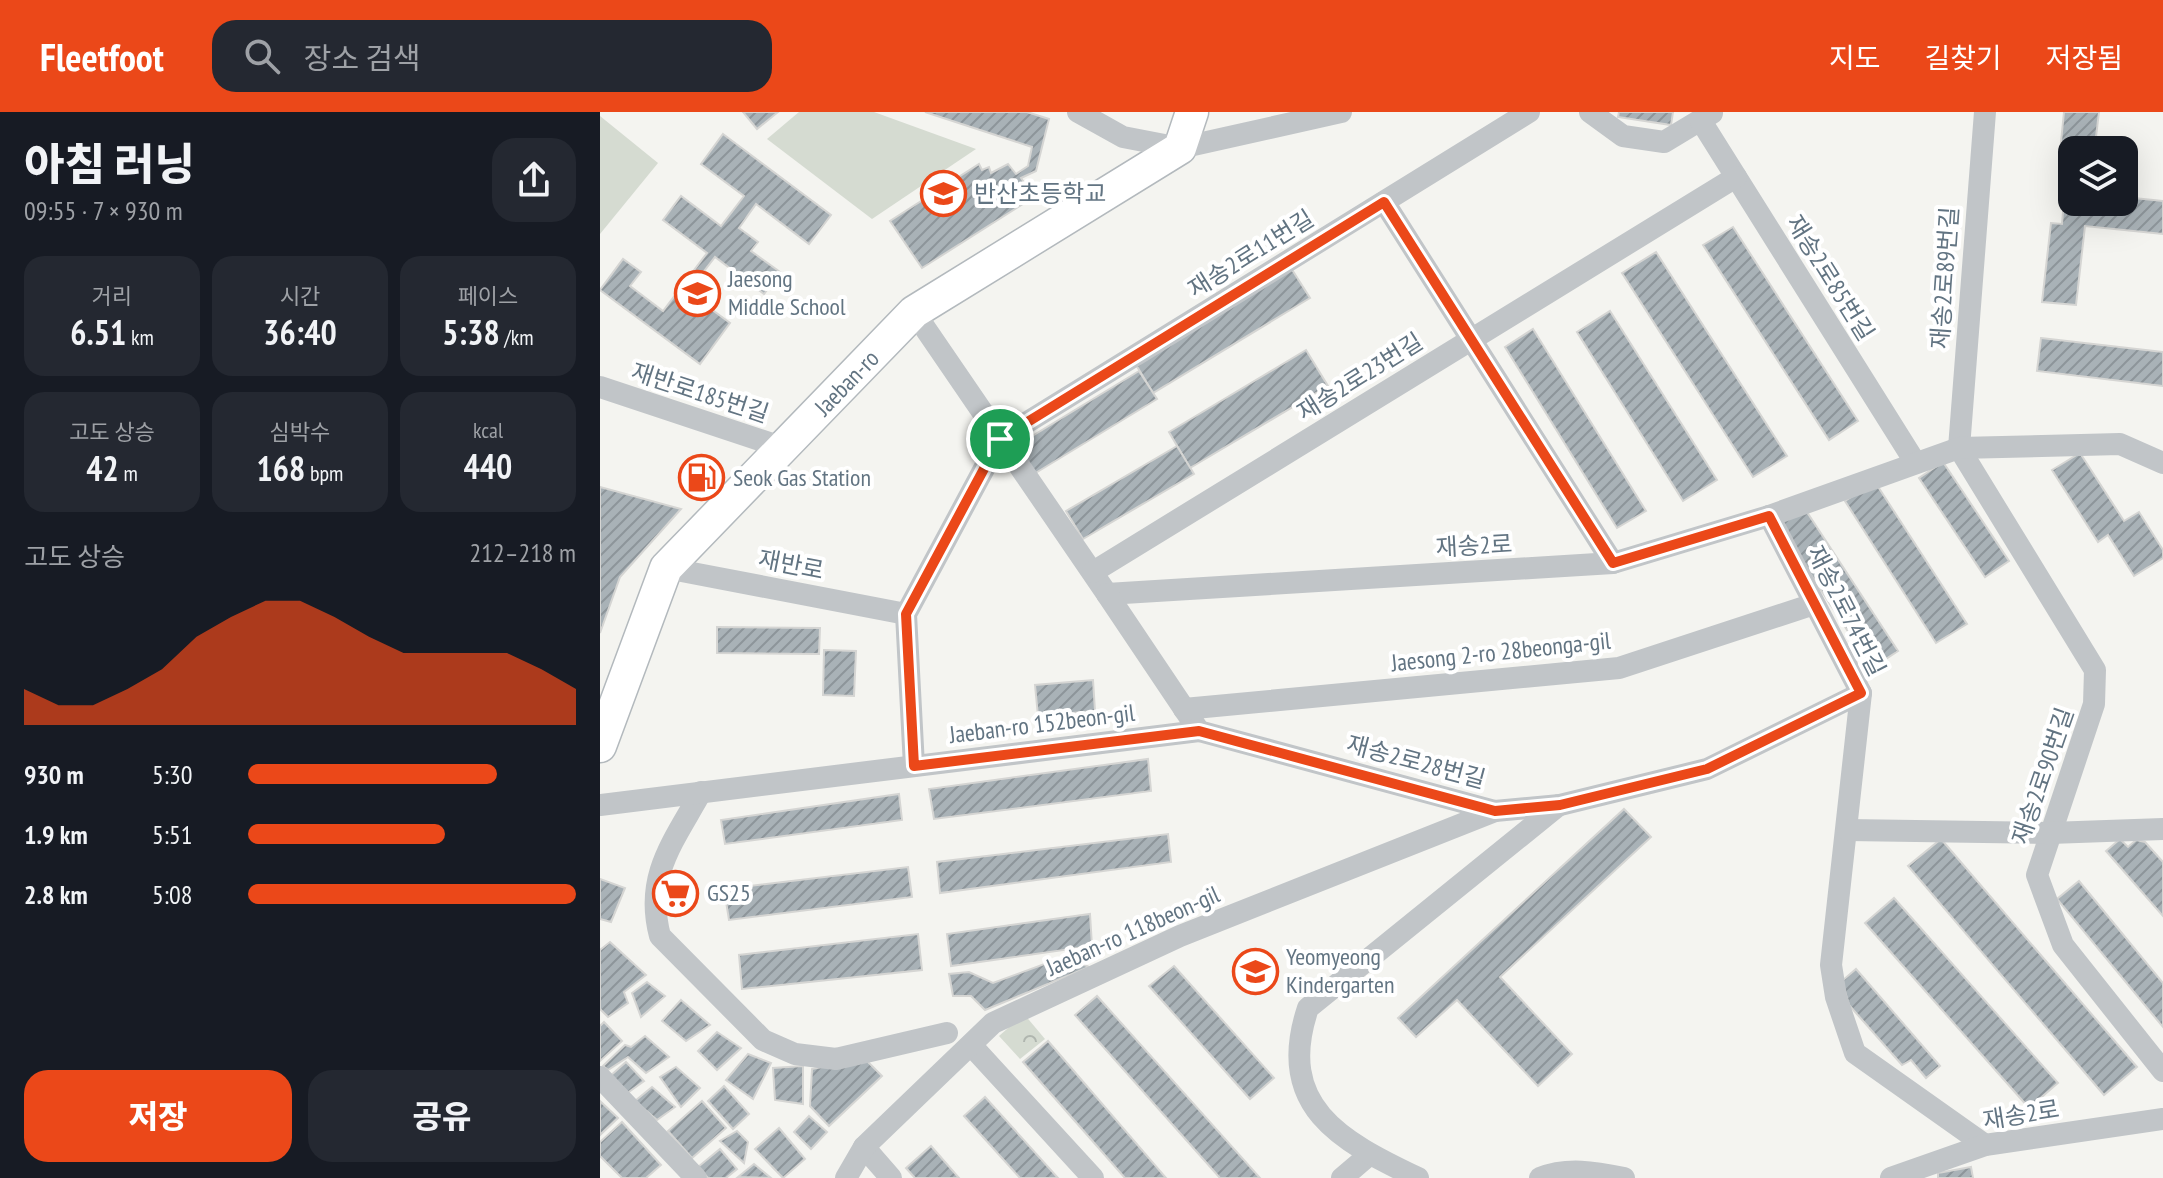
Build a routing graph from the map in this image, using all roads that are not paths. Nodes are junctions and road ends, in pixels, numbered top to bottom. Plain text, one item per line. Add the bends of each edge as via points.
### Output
1 (1078, 112) edge
2 (1192, 112) edge
3 (1341, 112) edge
4 (1529, 112) edge
5 (1985, 112) edge
6 (1598, 115) edge
7 (1707, 117) edge
8 (1180, 148) junction
9 (1736, 177) junction
10 (1384, 202) junction
11 (914, 312) junction
12 (1471, 340) junction
13 (600, 387) edge
14 (1000, 439) junction
15 (784, 448) junction
16 (1959, 448) junction
17 (1915, 462) junction
18 (2163, 463) edge
19 (1769, 516) junction
20 (1613, 563) junction
21 (666, 568) junction
22 (1093, 572) junction
23 (1107, 594) junction
24 (1814, 604) junction
25 (906, 614) junction
26 (1861, 693) junction
27 (1184, 709) junction
28 (1199, 731) junction
29 (600, 746) edge
30 (914, 766) junction
31 (701, 792) junction
32 (600, 805) edge
33 (1560, 805) junction
34 (1495, 811) junction
35 (2163, 829) edge
36 (1848, 830) junction
37 (2050, 833) junction
38 (947, 1033) dead end
39 (971, 1045) junction
40 (2163, 1071) edge
41 (600, 1077) edge
42 (2163, 1119) edge
43 (1985, 1145) junction
44 (864, 1147) junction
45 (1369, 1155) junction
46 (1567, 1175) edge
47 (696, 1178) edge
48 (846, 1178) edge
49 (891, 1178) edge
50 (1093, 1178) edge
51 (1342, 1178) edge
52 (1418, 1178) edge
53 (1540, 1178) edge
54 (1624, 1178) edge
55 (1891, 1178) edge

1 - 8 street via 1123,137
2 - 8 main road
3 - 8 street
4 - 10 street, 재송2로11번길
5 - 16 street, 재송2로89번길
6 - 7 street via 1623,136 1664,142
7 - 9 street, 재송2로85번길
8 - 11 main road, Jaeban-ro
9 - 12 street, 재송2로23번길
9 - 17 street, 재송2로85번길
10 - 12 street
10 - 14 street, 재송2로11번길
11 - 14 street
11 - 15 main road, Jaeban-ro
12 - 20 street
12 - 22 street, 재송2로23번길
13 - 15 street, 재반로185번길
14 - 22 street
14 - 25 street
15 - 21 main road, Jaeban-ro
16 - 17 street, 재송2로
16 - 18 street, 재송2로 via 2120,444
16 - 37 street, 재송2로90번길 via 2095,670 2094,704
17 - 19 street, 재송2로
19 - 20 street, 재송2로
19 - 24 street, 재송2로74번길
20 - 23 street, 재송2로
21 - 25 street, 재반로
21 - 29 main road, Jaeban-ro
22 - 23 street
23 - 27 street
24 - 26 street, 재송2로74번길
24 - 27 street, Jaesong 2-ro 28beonga-gil via 1619,668
25 - 30 street
26 - 33 street, 재송2로28번길 via 1707,769
26 - 36 street, 재송2로74번길
27 - 28 street
28 - 30 street, Jaeban-ro 152beon-gil
28 - 34 street, 재송2로28번길
30 - 31 street, Jaeban-ro 152beon-gil
31 - 32 street, Jaeban-ro 152beon-gil
31 - 38 street via 663,855 654,916 660,936 763,1040 795,1054 836,1059
33 - 34 street, 재송2로28번길
33 - 45 street via 1308,1008 1300,1033 1300,1072 1308,1101 1333,1130
34 - 39 street, Jaeban-ro 118beon-gil via 1180,936 993,1023
35 - 37 street
36 - 37 street
36 - 43 street, 재송2로74번길 via 1831,965 1855,1053
37 - 40 street, 재송2로90번길 via 2037,875 2063,945
39 - 44 street, Jaeban-ro 118beon-gil
39 - 50 street
41 - 47 street
42 - 43 street, 재송2로
43 - 55 street, 재송2로
44 - 48 street, Jaeban-ro 118beon-gil
44 - 49 street
45 - 51 street
45 - 52 street
46 - 53 street via 1554,1172
46 - 54 street via 1591,1171

